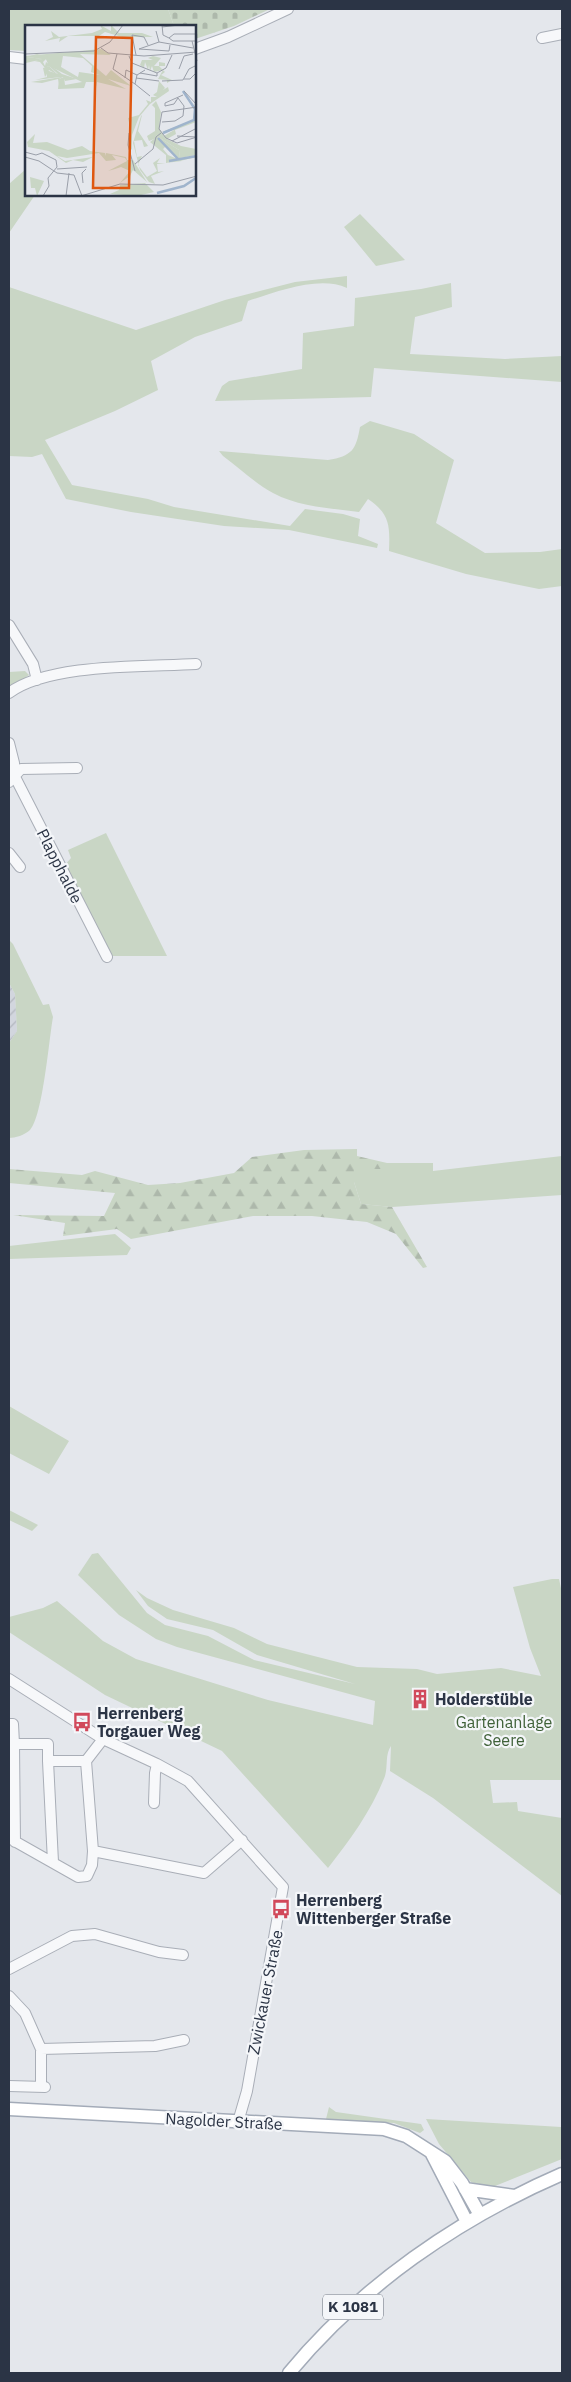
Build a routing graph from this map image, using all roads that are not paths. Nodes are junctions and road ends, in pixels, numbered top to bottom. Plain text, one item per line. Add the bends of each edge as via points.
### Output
1 (288, 9) edge
2 (562, 34) edge
3 (542, 38) dead end
4 (196, 49) edge
5 (9, 57) edge
6 (25, 59) edge
7 (9, 625) edge
8 (196, 664) dead end
9 (37, 680) junction
10 (9, 693) edge
11 (9, 743) edge
12 (77, 768) dead end
13 (11, 778) edge
14 (9, 853) edge
15 (20, 867) dead end
16 (107, 958) dead end
17 (9, 1679) edge
18 (9, 1724) edge
19 (103, 1739) junction
20 (14, 1744) junction
21 (48, 1761) junction
22 (86, 1761) junction
23 (158, 1764) junction
24 (154, 1803) dead end
25 (12, 1840) edge
26 (242, 1840) junction
27 (92, 1851) junction
28 (53, 1862) junction
29 (183, 1955) dead end
30 (9, 1969) edge
31 (9, 1996) edge
32 (184, 2040) dead end
33 (41, 2048) junction
34 (9, 2086) edge
35 (9, 2109) edge
36 (238, 2122) junction
37 (432, 2154) junction
38 (562, 2174) edge
39 (465, 2189) junction
40 (514, 2196) junction
41 (480, 2215) junction
42 (467, 2222) junction
43 (289, 2373) edge

1 - 4 street
2 - 3 street
5 - 6 street
7 - 9 street via 33,664
8 - 9 street via 81,670
9 - 10 street
11 - 13 street, Plapphalde via 14,763
12 - 13 street via 21,768
13 - 16 street, Plapphalde
14 - 15 street
17 - 19 street, Zwickauer Straße
18 - 20 street via 13,1724
19 - 22 street
19 - 23 street, Zwickauer Straße
20 - 21 street via 48,1744
20 - 25 street
21 - 22 street
21 - 28 street
22 - 27 street
23 - 24 street
23 - 26 street, Zwickauer Straße via 188,1781
25 - 28 street
26 - 27 street via 204,1873
26 - 36 street, Zwickauer Straße via 283,1888 247,2090
27 - 28 street via 92,1865 87,1876 78,1877
29 - 30 street via 159,1952 96,1934 72,1936
31 - 33 street via 25,2013
32 - 33 street via 155,2046
33 - 34 street via 43,2087
35 - 36 main road, Nagolder Straße
36 - 37 main road, Nagolder Straße via 374,2127 406,2136
37 - 39 main road, Nagolder Straße via 450,2166
37 - 42 main road, Nagolder Straße
38 - 40 main road
39 - 40 main road
39 - 41 main road, Nagolder Straße
40 - 41 main road
41 - 42 main road
42 - 43 main road, K 1081 via 387,2278 350,2309

